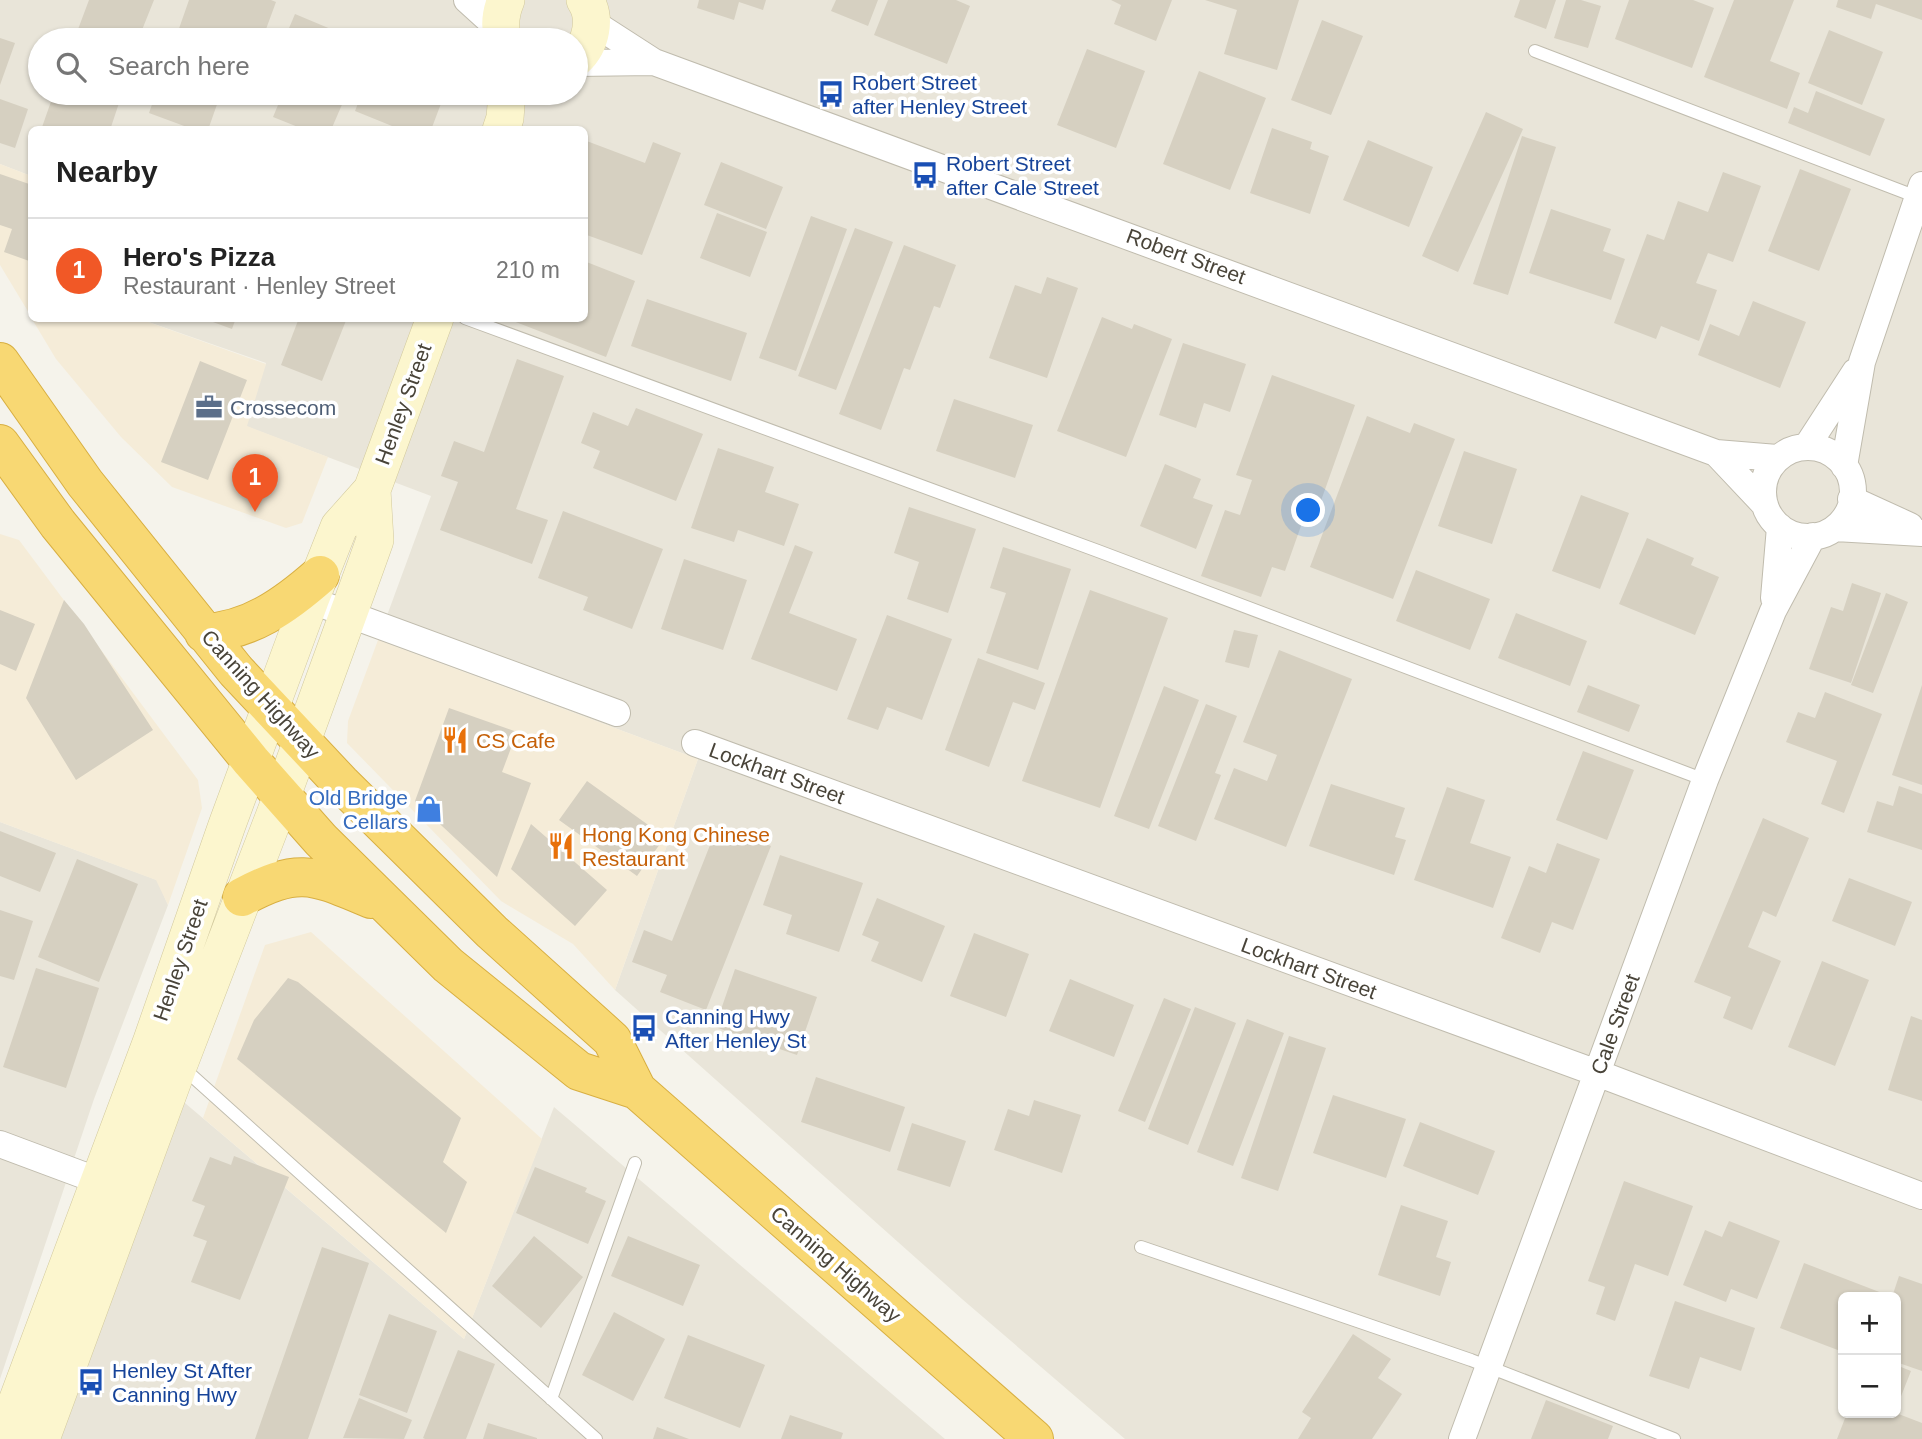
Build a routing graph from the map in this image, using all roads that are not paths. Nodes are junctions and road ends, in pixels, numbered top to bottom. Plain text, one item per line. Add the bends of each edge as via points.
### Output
1 (467, 0) edge
2 (588, 11) edge
3 (503, 23) edge
4 (588, 40) edge
5 (1535, 51) dead end
6 (588, 60) edge
7 (654, 62) junction
8 (1920, 191) edge
9 (434, 322) edge
10 (476, 322) edge
11 (0, 362) edge
12 (1862, 362) junction
13 (0, 444) edge
14 (1807, 446) junction
15 (1716, 453) junction
16 (1777, 458) junction
17 (1844, 466) junction
18 (372, 490) junction
19 (1851, 499) junction
20 (1765, 505) junction
21 (1780, 527) junction
22 (1824, 532) junction
23 (1922, 532) edge
24 (315, 588) junction
25 (1773, 611) junction
26 (349, 615) junction
27 (204, 633) junction
28 (270, 707) junction
29 (617, 713) dead end
30 (302, 740) junction
31 (695, 743) dead end
32 (251, 761) junction
33 (1705, 780) junction
34 (282, 796) junction
35 (242, 897) junction
36 (386, 905) junction
37 (178, 1064) junction
38 (1597, 1073) junction
39 (637, 1090) junction
40 (0, 1144) edge
41 (635, 1163) dead end
42 (99, 1181) junction
43 (1922, 1196) edge
44 (1141, 1247) dead end
45 (1489, 1367) junction
46 (551, 1399) junction
47 (3, 1439) edge
48 (41, 1439) edge
49 (596, 1439) edge
50 (1034, 1439) edge
51 (1462, 1439) edge
52 (1674, 1439) edge

1 - 3 street
2 - 4 street
2 - 7 street, Robert Street
5 - 8 lane
6 - 7 street, Robert Street
7 - 15 street, Robert Street
8 - 12 street
9 - 18 street, Henley Street
10 - 33 lane
11 - 27 highway, Canning Highway via 85,483
12 - 14 street
12 - 17 street
13 - 32 highway, Canning Highway via 58,524
14 - 16 street
14 - 17 street via 1825,449
15 - 16 street, Robert Street
15 - 20 street, Robert Street
16 - 20 street via 1763,490
17 - 19 street via 1852,484
18 - 24 street, Henley Street via 340,527
18 - 26 street, Henley Street via 375,540
19 - 22 street via 1843,519
19 - 23 street
20 - 21 street
21 - 22 street via 1804,537
21 - 25 street, Cale Street
22 - 23 street
22 - 25 street, Cale Street
24 - 26 street
24 - 27 highway via 245,626
24 - 28 street, Henley Street
25 - 33 street, Cale Street
26 - 29 street
26 - 30 street, Henley Street
27 - 28 highway, Canning Highway
28 - 30 highway, Canning Highway
28 - 32 street, Henley Street
30 - 34 street, Henley Street
30 - 39 highway, Canning Highway via 492,932 612,1041
31 - 38 street, Lockhart Street
32 - 34 highway, Canning Highway
32 - 42 street, Henley Street
33 - 38 street, Cale Street
34 - 35 street, Henley Street
34 - 36 highway, Canning Highway
35 - 36 highway via 281,879 305,876
35 - 37 street, Henley Street
36 - 39 highway, Canning Highway via 449,965 579,1071
37 - 46 lane
37 - 48 street, Henley Street
38 - 43 street, Lockhart Street
38 - 45 street, Cale Street
39 - 50 highway, Canning Highway
40 - 42 street
41 - 46 lane
42 - 47 street, Henley Street
44 - 45 lane
45 - 51 street, Cale Street
45 - 52 lane
46 - 49 lane

